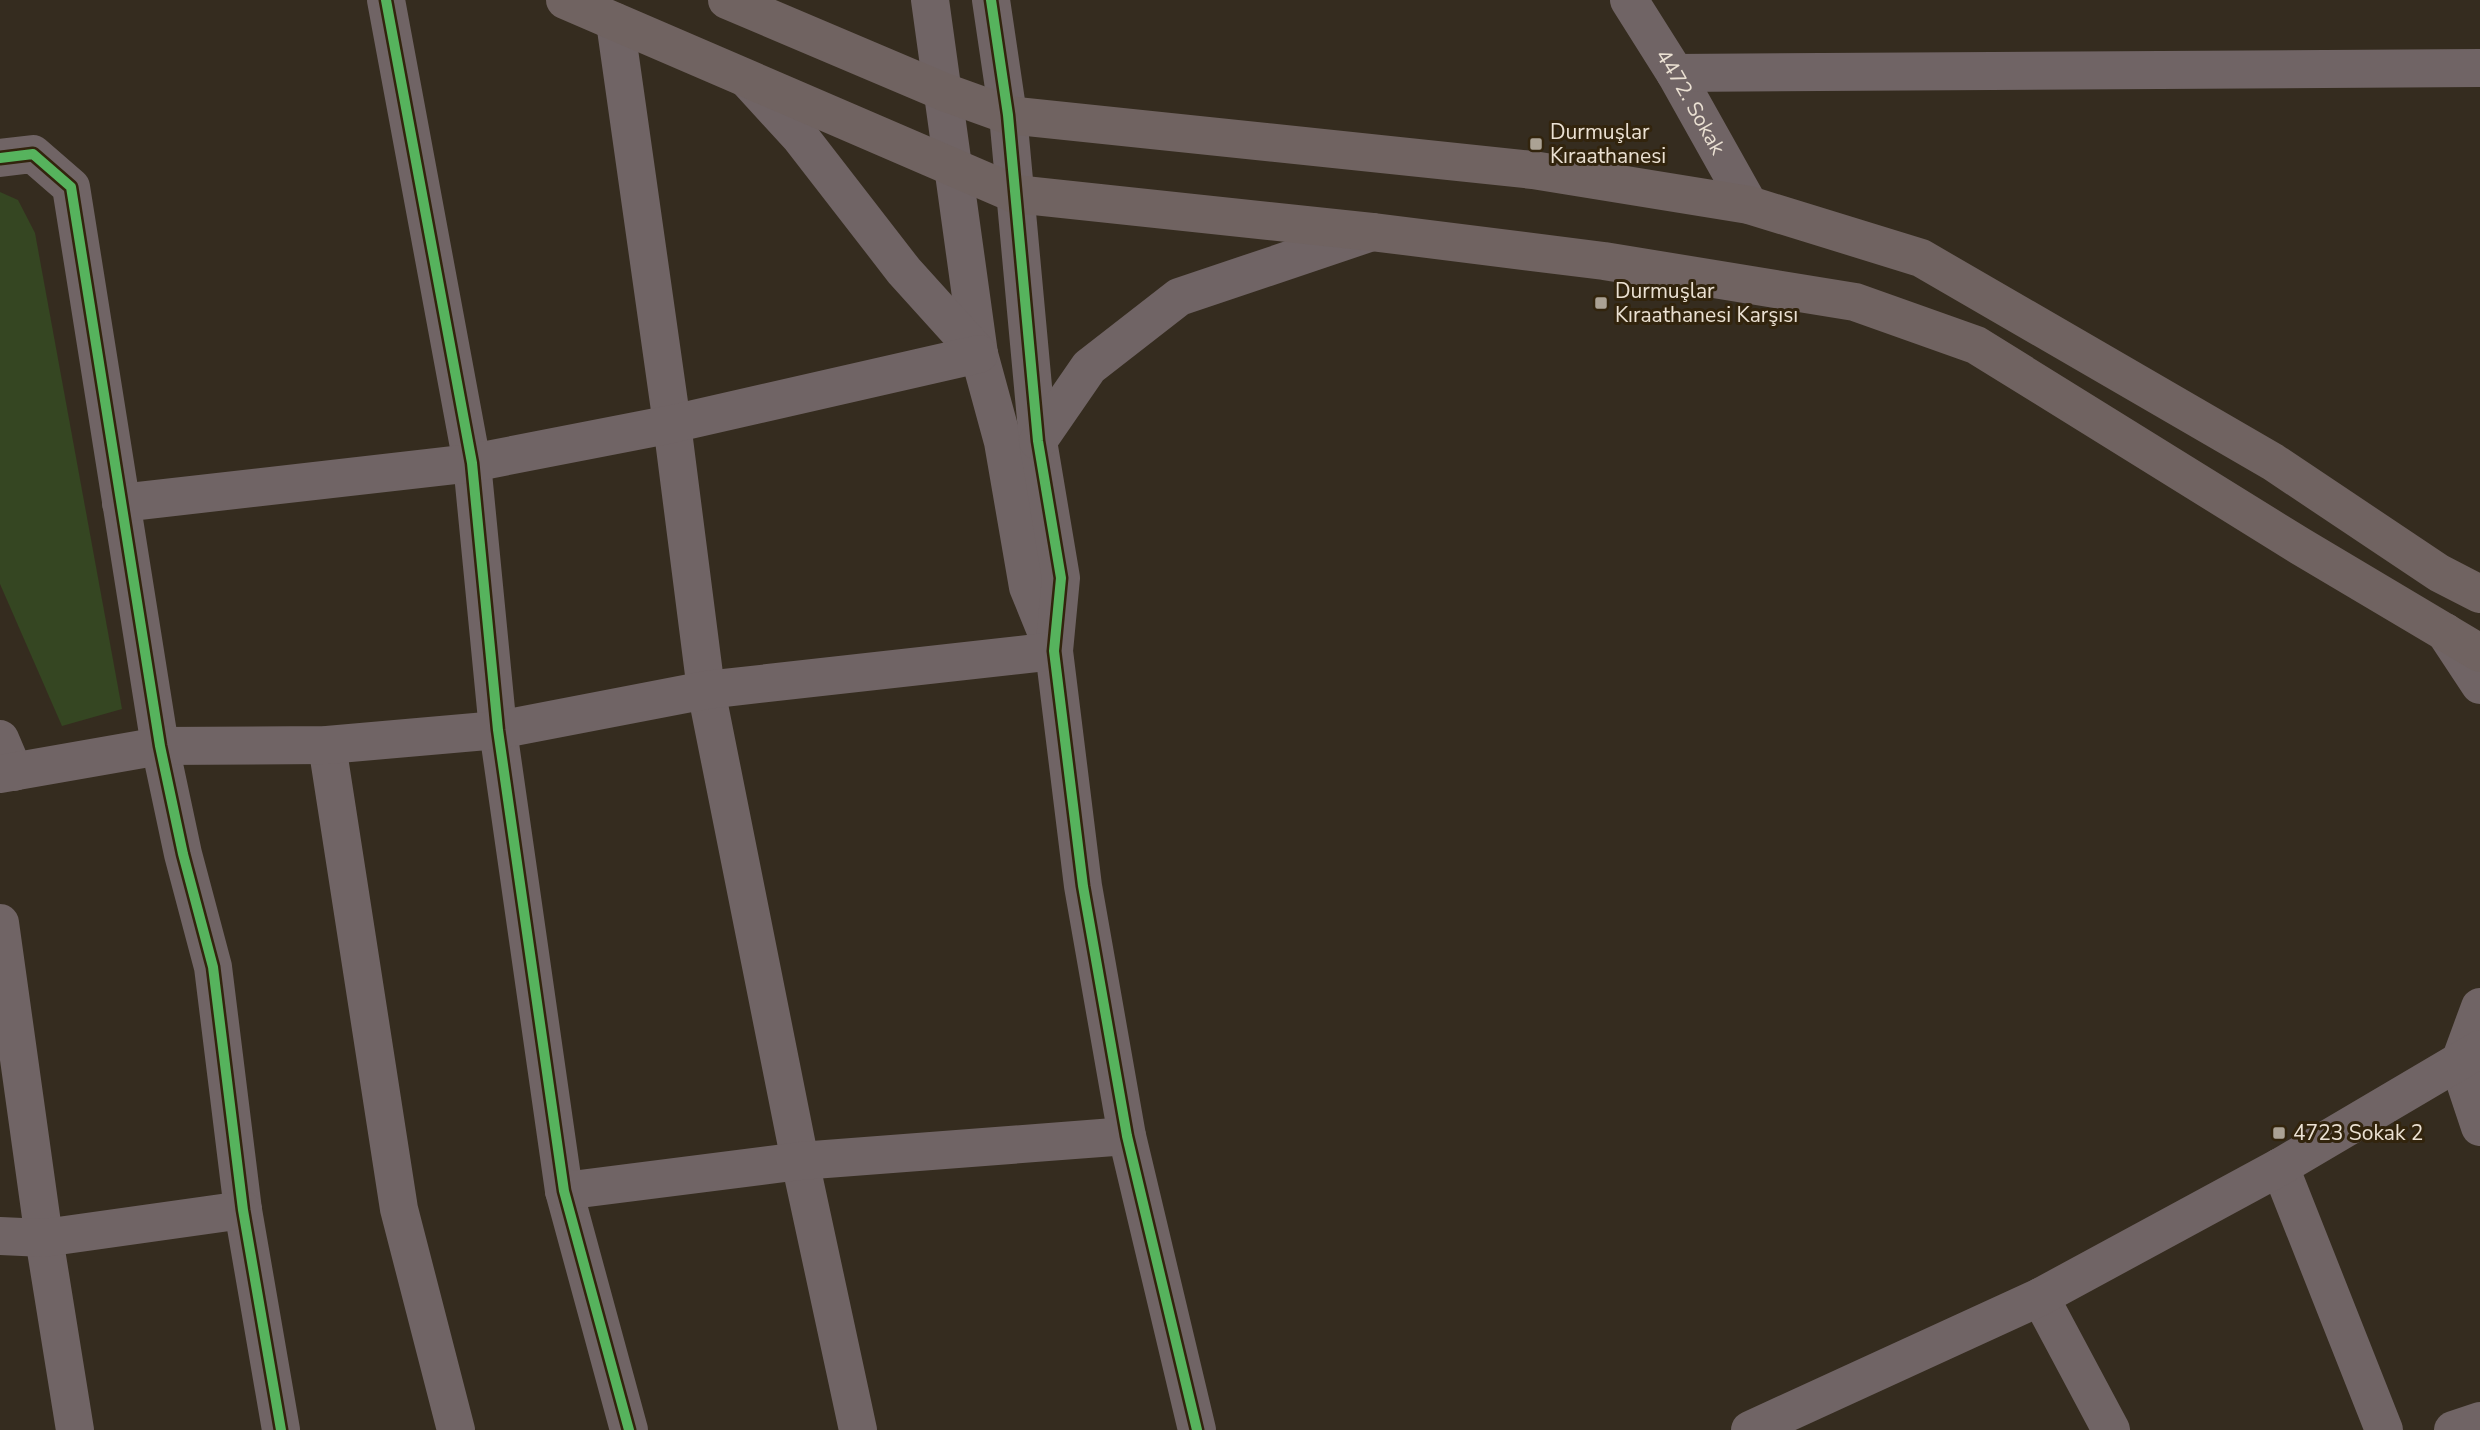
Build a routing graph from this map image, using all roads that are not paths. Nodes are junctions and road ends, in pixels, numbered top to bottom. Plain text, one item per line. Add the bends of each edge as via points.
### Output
1 (386, 0) edge
2 (565, 0) edge
3 (727, 0) edge
4 (930, 0) edge
5 (991, 0) edge
6 (1629, 0) edge
7 (615, 22) junction
8 (2480, 68) edge
9 (1675, 74) junction
10 (747, 79) junction
11 (944, 92) junction
12 (1009, 116) junction
13 (0, 158) edge
14 (954, 169) junction
15 (1015, 194) junction
16 (1748, 205) junction
17 (1373, 232) junction
18 (979, 354) junction
19 (672, 424) junction
20 (1038, 441) junction
21 (472, 463) junction
22 (121, 503) junction
23 (2480, 594) edge
24 (2445, 632) junction
25 (1054, 651) junction
26 (2480, 653) edge
27 (2480, 685) edge
28 (706, 690) junction
29 (498, 730) junction
30 (327, 745) junction
31 (160, 746) junction
32 (5, 762) edge
33 (0, 923) edge
34 (2480, 1007) edge
35 (2469, 1056) edge
36 (2480, 1128) edge
37 (1127, 1136) junction
38 (800, 1161) junction
39 (2280, 1167) junction
40 (564, 1191) junction
41 (243, 1210) junction
42 (0, 1236) edge
43 (44, 1238) junction
44 (2040, 1297) junction
45 (2480, 1420) edge
46 (75, 1430) edge
47 (281, 1430) edge
48 (456, 1430) edge
49 (629, 1430) edge
50 (858, 1430) edge
51 (1197, 1430) edge
52 (1750, 1430) edge
53 (2111, 1430) edge
54 (2384, 1430) edge
55 (2453, 1430) edge

1 - 21 street
2 - 7 main road
3 - 11 main road
4 - 11 street
5 - 12 street
6 - 9 street, 4472. Sokak
7 - 10 main road
7 - 19 street
8 - 9 street
9 - 16 street, 4472. Sokak
10 - 14 main road
10 - 18 street via 801,138 904,271
11 - 12 main road
11 - 14 street
12 - 15 street
12 - 16 main road via 1533,170
13 - 22 street via 33,154 71,187
14 - 15 main road
14 - 18 street
15 - 17 main road
15 - 20 street
16 - 23 main road via 1921,258 2273,462 2439,573
17 - 20 street via 1179,297 1089,367
17 - 24 main road via 1604,261 1855,302 1976,345
18 - 19 street
18 - 25 street via 1003,442 1028,587
19 - 21 street
19 - 28 street
20 - 25 street via 1061,579
21 - 22 street
21 - 29 street
22 - 31 street
24 - 26 main road
24 - 27 street
25 - 28 street
25 - 37 street via 1083,886
28 - 29 street
28 - 38 street
29 - 30 street
29 - 40 street
30 - 31 street
30 - 48 street via 399,1209
31 - 32 street
31 - 41 street via 213,967
33 - 43 street
34 - 35 street
35 - 36 street
35 - 39 street
37 - 38 street
37 - 51 street
38 - 40 street
38 - 50 street
39 - 44 street
39 - 54 street
40 - 49 street
41 - 43 street
41 - 47 street
42 - 43 street
43 - 46 street
44 - 52 street
44 - 53 street
45 - 55 street

